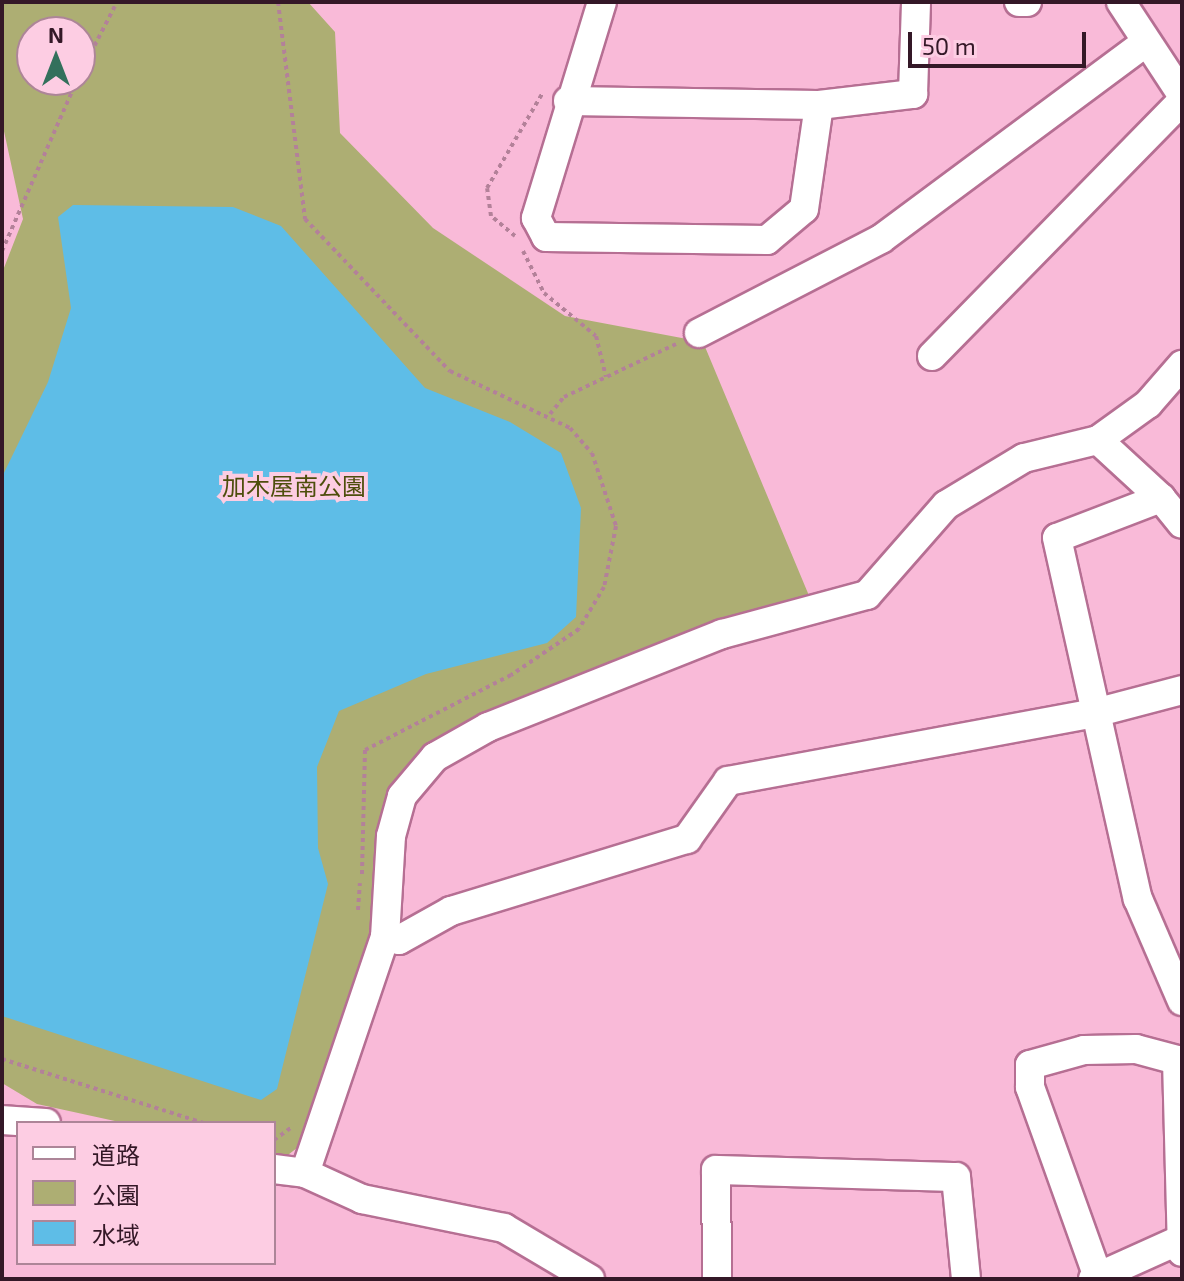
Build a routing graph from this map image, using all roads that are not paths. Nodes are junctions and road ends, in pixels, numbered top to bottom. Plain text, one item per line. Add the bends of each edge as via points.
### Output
1 (602, 2) edge
2 (916, 2) edge
3 (1019, 2) edge
4 (1027, 2) edge
5 (1121, 2) edge
6 (1146, 42) junction
7 (1182, 98) edge
8 (568, 101) junction
9 (819, 105) junction
10 (699, 333) road end
11 (932, 356) dead end
12 (1182, 365) edge
13 (1098, 440) junction
14 (1161, 498) junction
15 (1182, 524) edge
16 (1182, 690) edge
17 (1095, 713) junction
18 (385, 937) junction
19 (1182, 1001) edge
20 (276, 1169) edge
21 (305, 1173) junction
22 (1181, 1244) edge
23 (1095, 1278) edge
24 (590, 1279) edge
25 (717, 1279) edge
26 (966, 1279) edge

1 - 8 street
2 - 9 street via 913,94
3 - 4 street
5 - 6 street
6 - 7 street
6 - 10 street via 881,239
7 - 11 street
8 - 9 street
8 - 9 street via 536,218 546,237 767,240 804,209
12 - 13 street via 1148,404
13 - 14 street
13 - 18 street via 1024,458 981,479 946,505 867,595 722,634 488,727 435,757 402,796 391,836
14 - 15 street
14 - 17 street via 1057,538
16 - 17 street
17 - 18 street via 728,781 687,839 451,911 399,940
17 - 19 street via 1138,899
18 - 21 street
20 - 21 street
21 - 24 street via 362,1199 504,1228
22 - 23 street
22 - 23 street via 1177,1060 1136,1049 1084,1050 1030,1065 1030,1087
25 - 26 street via 716,1170 956,1177

